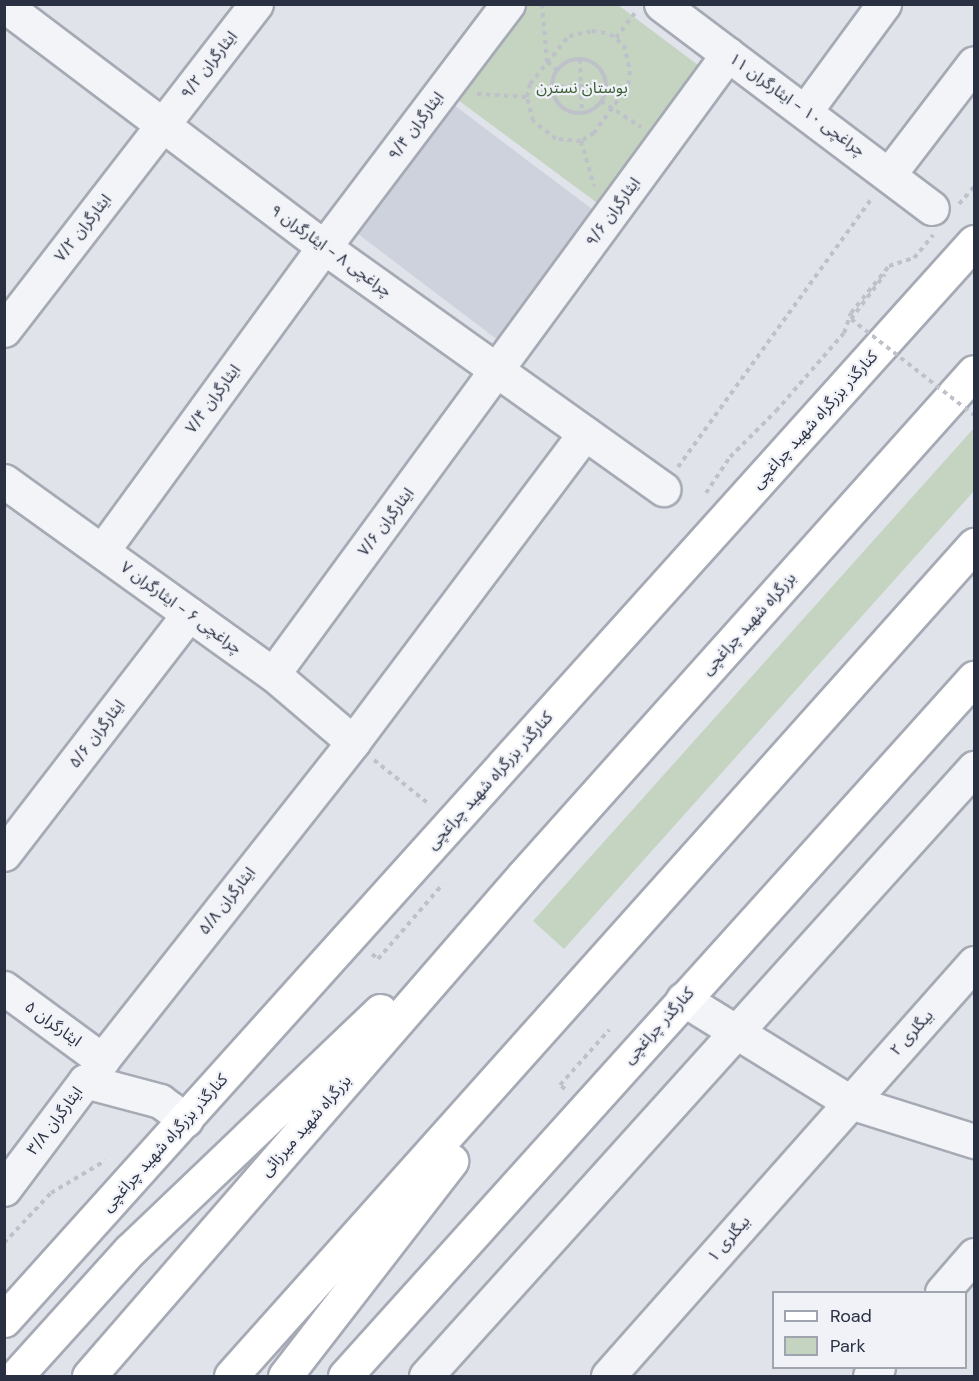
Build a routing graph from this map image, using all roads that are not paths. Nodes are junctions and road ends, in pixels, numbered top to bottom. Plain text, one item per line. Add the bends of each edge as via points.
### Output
1 (256, 4) edge
2 (508, 4) edge
3 (661, 4) edge
4 (884, 4) edge
5 (4, 5) edge
6 (728, 54) junction
7 (975, 63) edge
8 (806, 110) junction
9 (162, 126) junction
10 (890, 173) junction
11 (940, 218) road end
12 (975, 242) edge
13 (324, 247) junction
14 (4, 330) edge
15 (975, 348) edge
16 (499, 370) junction
17 (975, 372) edge
18 (585, 432) junction
19 (663, 489) road end
20 (9, 494) edge
21 (844, 517) junction
22 (975, 545) edge
23 (975, 550) edge
24 (102, 551) junction
25 (948, 575) junction
26 (189, 614) junction
27 (273, 675) junction
28 (975, 678) edge
29 (353, 742) junction
30 (975, 768) edge
31 (4, 854) edge
32 (523, 876) junction
33 (607, 957) junction
34 (975, 963) edge
35 (4, 988) edge
36 (683, 999) junction
37 (738, 1033) junction
38 (93, 1071) junction
39 (850, 1102) junction
40 (186, 1120) junction
41 (975, 1141) edge
42 (4, 1189) edge
43 (975, 1255) edge
44 (944, 1291) edge
45 (4, 1320) edge
46 (16, 1377) edge
47 (88, 1377) edge
48 (231, 1377) edge
49 (285, 1377) edge
50 (345, 1377) edge
51 (426, 1377) edge
52 (608, 1377) edge

1 - 9 street, ایثارگران ۹/۲
2 - 13 street, ایثارگران ۹/۴
3 - 6 street, چراغچی ۱۰ - ایثارگران ۱۱
4 - 8 street
5 - 9 street, چراغچی ۸ - ایثارگران ۹
6 - 8 street, چراغچی ۱۰ - ایثارگران ۱۱
6 - 16 street, ایثارگران ۹/۶
7 - 10 street
8 - 10 street, چراغچی ۱۰ - ایثارگران ۱۱
9 - 13 street, چراغچی ۸ - ایثارگران ۹
9 - 14 street, ایثارگران ۷/۲
10 - 11 street, چراغچی ۱۰ - ایثارگران ۱۱
12 - 40 main road, کنارگذر بزرگراه شهید چراغچی via 436,810
13 - 16 street, چراغچی ۸ - ایثارگران ۹
13 - 24 street, ایثارگران ۷/۴
15 - 21 main road
16 - 18 street, چراغچی ۸ - ایثارگران ۹
16 - 27 street, ایثارگران ۷/۶
17 - 21 main road, بزرگراه شهید چراغچی
18 - 19 street, چراغچی ۸ - ایثارگران ۹
18 - 29 street, ایثارگران ۵/۸
20 - 24 street, چراغچی ۶ - ایثارگران ۷
21 - 32 main road, بزرگراه شهید چراغچی
22 - 25 main road
23 - 25 main road
24 - 26 street, چراغچی ۶ - ایثارگران ۷
25 - 33 main road
26 - 27 street, چراغچی ۶ - ایثارگران ۷
26 - 31 street, ایثارگران ۵/۶
27 - 29 street, چراغچی ۶ - ایثارگران ۷
28 - 36 main road, کنارگذر چراغچی
29 - 38 street, ایثارگران ۵/۸
30 - 37 street
32 - 46 main road via 130,1250
32 - 47 main road, بزرگراه شهید میرزائی
33 - 48 main road
33 - 49 main road
34 - 39 street, بیگلری ۲
35 - 38 street, ایثارگران ۵
36 - 37 street
36 - 50 main road, کنارگذر چراغچی
37 - 39 street
37 - 51 street
38 - 40 street, ایثارگران ۵ via 160,1101
38 - 42 street, ایثارگران ۳/۸
39 - 41 street
39 - 52 street, بیگلری ۱
40 - 45 main road, کنارگذر بزرگراه شهید چراغچی
43 - 44 street

